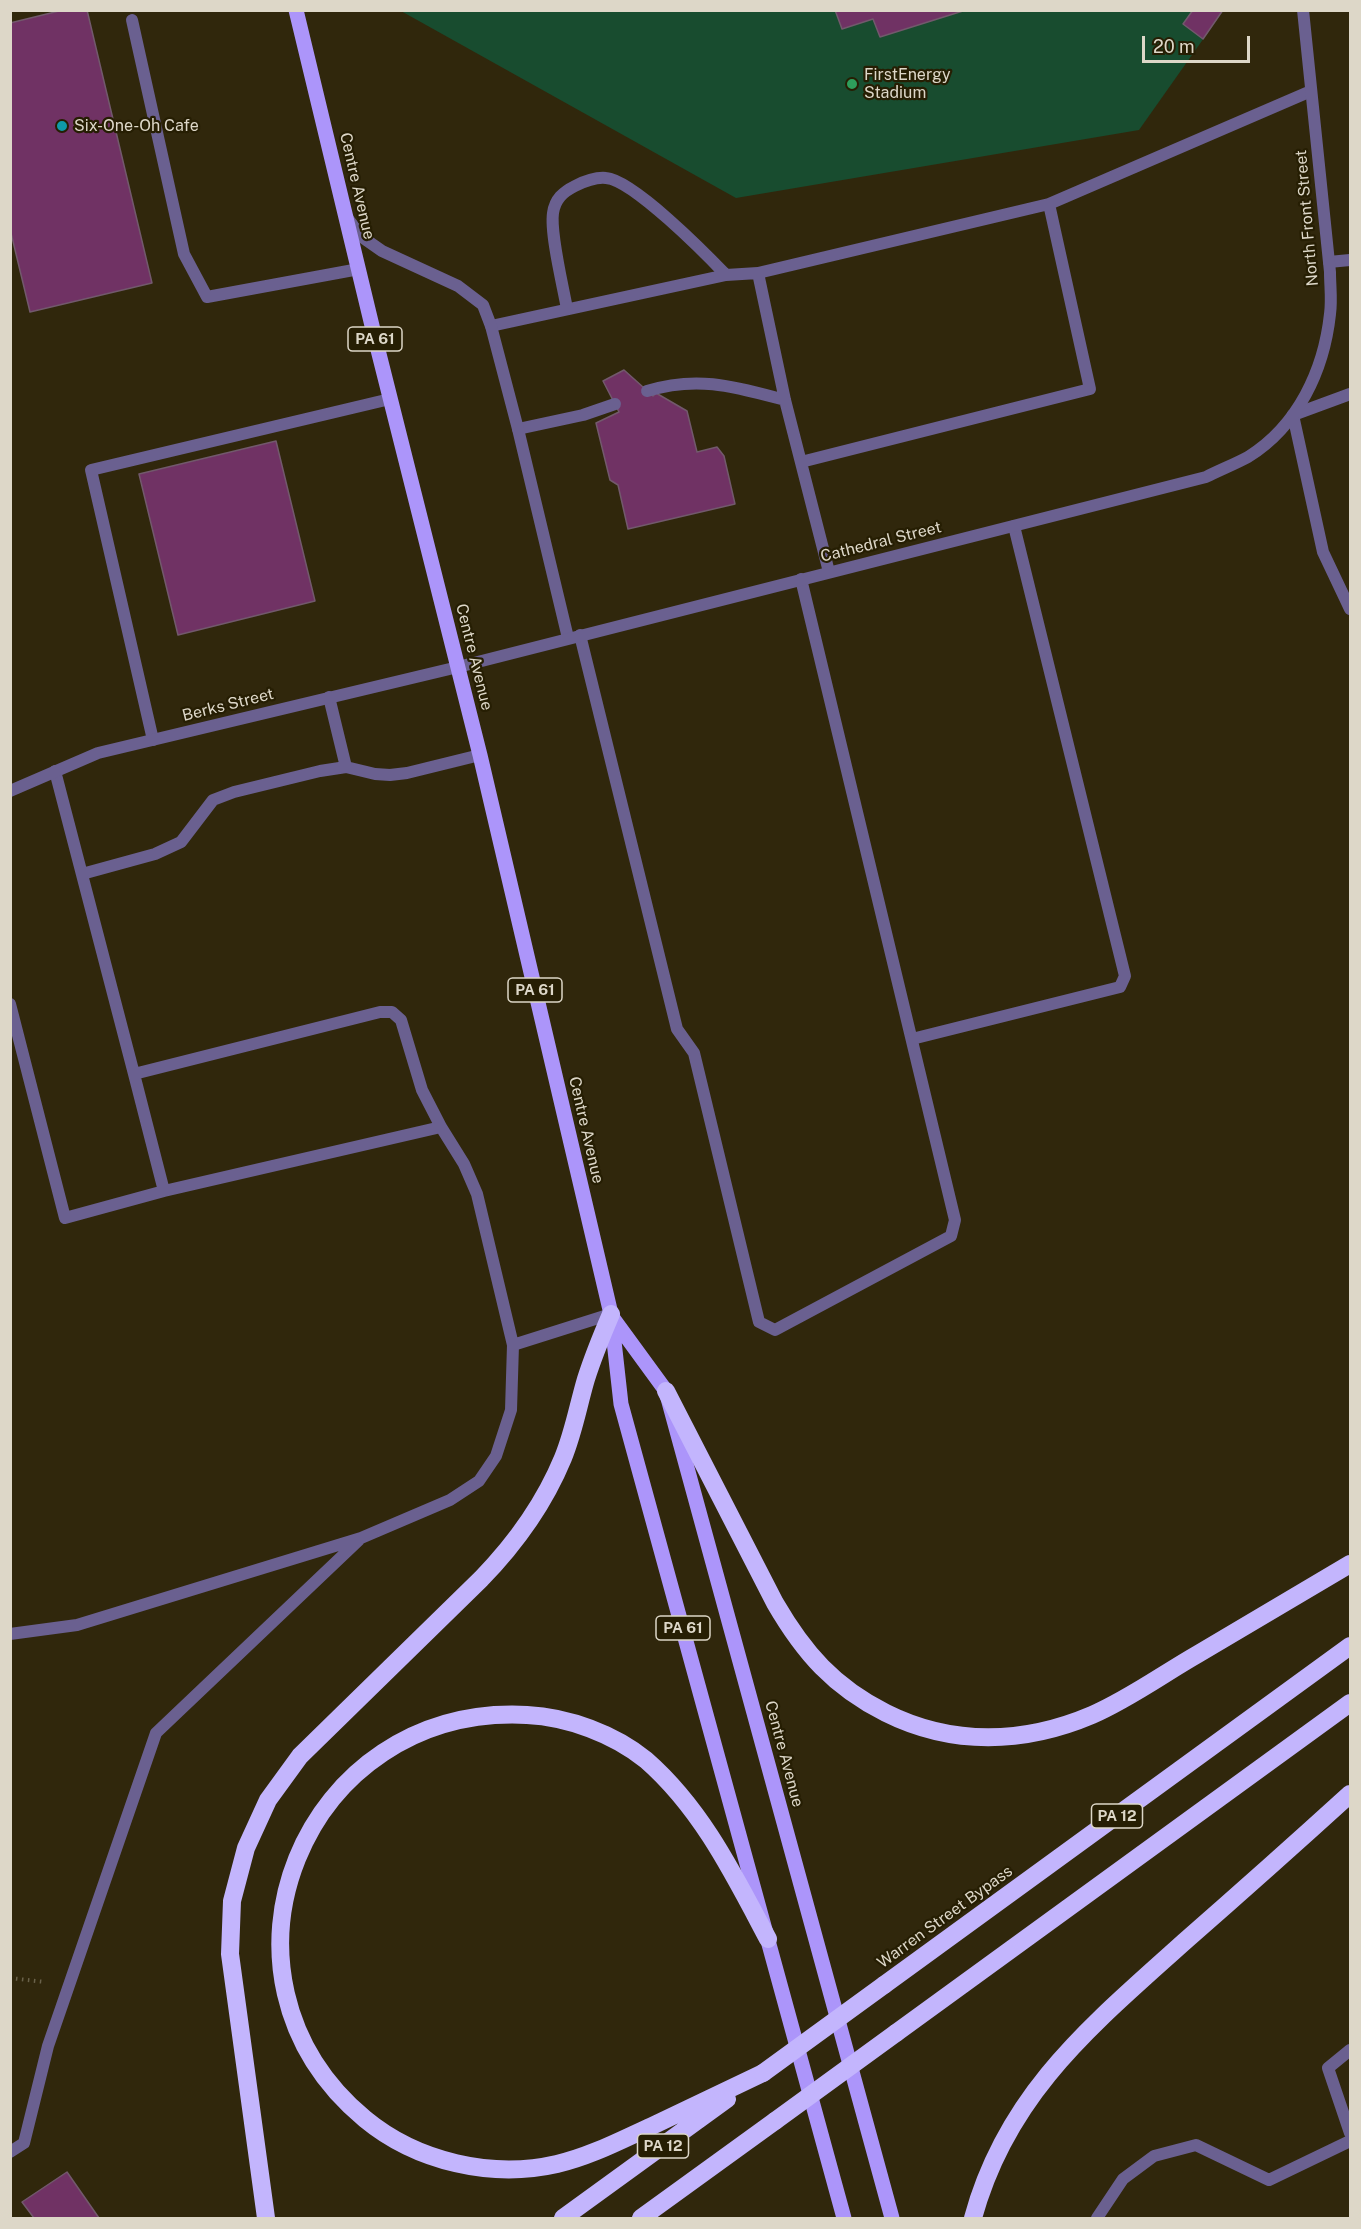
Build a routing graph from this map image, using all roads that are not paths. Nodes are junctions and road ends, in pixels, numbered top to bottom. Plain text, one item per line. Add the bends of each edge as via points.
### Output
1 (296, 10) edge
2 (1303, 10) edge
3 (132, 21) dead end
4 (1311, 91) junction
5 (1050, 204) junction
6 (346, 217) junction
7 (1350, 260) edge
8 (1329, 262) junction
9 (358, 268) junction
10 (758, 273) junction
11 (726, 275) junction
12 (567, 309) junction
13 (491, 326) junction
14 (647, 391) dead end
15 (1350, 394) edge
16 (390, 399) junction
17 (785, 400) junction
18 (615, 404) dead end
19 (1293, 415) junction
20 (518, 429) junction
21 (801, 462) junction
22 (1014, 526) junction
23 (830, 572) junction
24 (801, 579) junction
25 (1350, 609) edge
26 (574, 637) junction
27 (458, 667) junction
28 (329, 698) junction
29 (153, 740) junction
30 (480, 755) junction
31 (346, 767) junction
32 (55, 771) junction
33 (10, 791) edge
34 (82, 874) junction
35 (10, 1004) edge
36 (912, 1039) junction
37 (134, 1074) junction
38 (441, 1127) junction
39 (164, 1191) junction
40 (610, 1314) junction
41 (513, 1345) junction
42 (666, 1391) junction
43 (361, 1538) junction
44 (1350, 1564) edge
45 (10, 1634) edge
46 (1350, 1646) edge
47 (1350, 1703) edge
48 (1350, 1794) edge
49 (768, 1939) junction
50 (1350, 2050) edge
51 (763, 2073) junction
52 (1350, 2133) edge
53 (1350, 2140) edge
54 (10, 2152) edge
55 (266, 2218) edge
56 (563, 2218) edge
57 (641, 2218) edge
58 (844, 2218) edge
59 (892, 2218) edge
60 (973, 2218) edge
61 (1097, 2218) edge

1 - 6 main road, Centre Avenue / PA 61
2 - 4 street, North Front Street
3 - 9 street via 184,254 207,297
4 - 5 street
4 - 8 street, North Front Street
5 - 10 street
5 - 21 street via 1090,389
6 - 9 main road, Centre Avenue / PA 61
6 - 13 street via 362,237 382,251 458,286 483,305
7 - 8 street
8 - 19 street, North Front Street via 1330,312 1320,365
9 - 16 main road, Centre Avenue / PA 61
10 - 11 street
10 - 17 street
11 - 12 street
11 - 12 street via 627,185 606,177 582,182 562,193 553,213
12 - 13 street
13 - 20 street
14 - 17 street via 666,385 716,382
15 - 19 street
16 - 27 main road, Centre Avenue / PA 61
16 - 29 street via 91,470
17 - 21 street
18 - 20 street
19 - 22 street, Cathedral Street via 1248,457 1206,477
19 - 25 street via 1323,552
20 - 26 street
21 - 23 street
22 - 23 street, Cathedral Street
22 - 36 street via 1125,976 1120,987
23 - 24 street, Cathedral Street
24 - 26 street, Cathedral Street
24 - 36 street
26 - 27 street, Cathedral Street
26 - 36 street via 677,1029 694,1053 759,1322 775,1330 951,1236 955,1220
27 - 28 street, Berks Street
27 - 30 main road, Centre Avenue / PA 61
28 - 29 street, Berks Street
28 - 31 street
29 - 32 street, Berks Street via 98,753
30 - 31 street via 390,775
30 - 40 main road, Centre Avenue / PA 61
31 - 34 street via 213,800 181,842 155,854
32 - 33 street, Berks Street
32 - 34 street
34 - 37 street
35 - 39 street via 65,1218
37 - 38 street via 392,1012 401,1020 422,1090
37 - 39 street
38 - 39 street
38 - 41 street via 477,1194
40 - 41 street
40 - 42 main road, Centre Avenue / PA 61
40 - 49 main road, Centre Avenue / PA 61 via 621,1404
40 - 55 highway via 562,1459 528,1524 506,1554 300,1756 268,1800 246,1848 232,1901 230,1954
41 - 43 street via 511,1410 496,1456 479,1481 450,1500
42 - 44 highway via 775,1603 812,1659 841,1686 874,1707 906,1723 937,1732 997,1738 1028,1734 1092,1715
42 - 59 main road, Centre Avenue / PA 61
43 - 45 street via 77,1625
43 - 54 street via 156,1733 48,2046 24,2143
46 - 51 highway, Warren Street Bypass / PA 12, bridge
47 - 57 highway, PA 12, bridge
48 - 60 highway via 1099,2019 1049,2071 992,2163
49 - 51 highway via 711,1835 688,1804 644,1759 621,1743 580,1726 537,1716 493,1714 429,1729 389,1748 354,1774 325,1808 302,1845 287,1886 281,1930 286,1995 301,2037 323,2075 352,2108 378,2128 406,2146 447,2161 513,2169 567,2161 603,2149
49 - 58 main road, Centre Avenue / PA 61
50 - 52 street via 1328,2068
51 - 56 highway, Warren Street Bypass / PA 12
53 - 61 street via 1269,2180 1196,2145 1154,2156 1123,2179

